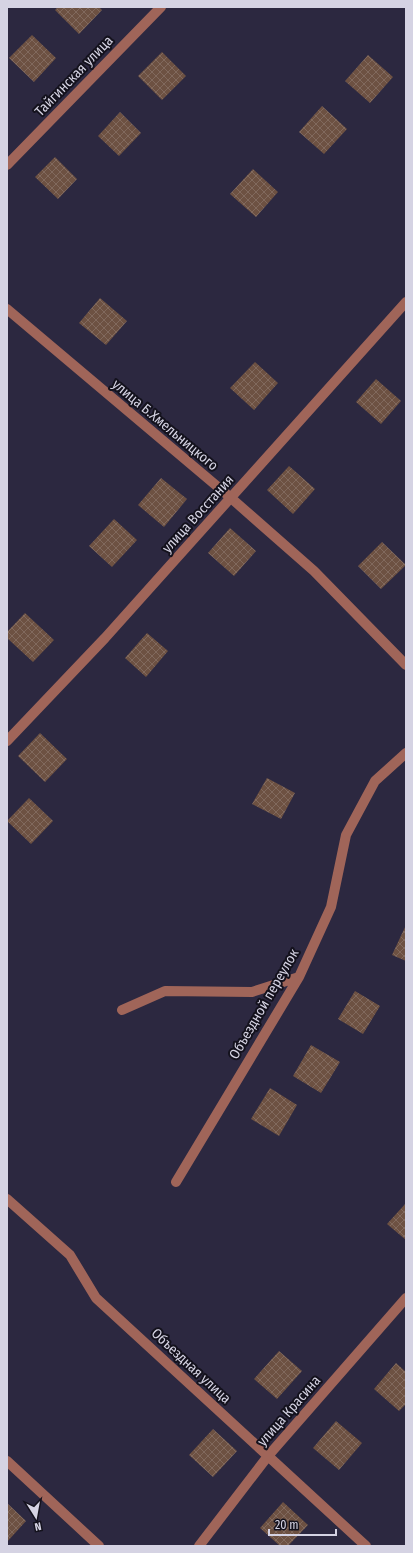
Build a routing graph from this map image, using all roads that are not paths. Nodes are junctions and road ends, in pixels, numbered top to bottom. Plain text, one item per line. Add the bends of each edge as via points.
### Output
1 (161, 7) edge
2 (7, 165) edge
3 (406, 302) edge
4 (7, 309) edge
5 (231, 498) junction
6 (406, 665) edge
7 (7, 741) edge
8 (406, 754) edge
9 (299, 977) junction
10 (122, 1010) dead end
11 (176, 1182) dead end
12 (7, 1199) edge
13 (406, 1298) edge
14 (268, 1456) junction
15 (7, 1462) edge
16 (99, 1546) edge
17 (199, 1546) edge
18 (366, 1546) edge

1 - 2 street, Тайгинская улица
3 - 5 street, улица Восстания
4 - 5 street, улица Б.Хмельницкого
5 - 6 street, улица Б.Хмельницкого via 314,571
5 - 7 street, улица Восстания via 105,638
8 - 9 street, Объездной переулок via 375,781 346,835 330,907
9 - 10 street via 252,992 165,991
9 - 11 street, Объездной переулок
12 - 14 street, Объездная улица via 70,1255 96,1298
13 - 14 street, улица Красина
14 - 17 street, улица Красина
14 - 18 street, Объездная улица
15 - 16 street

